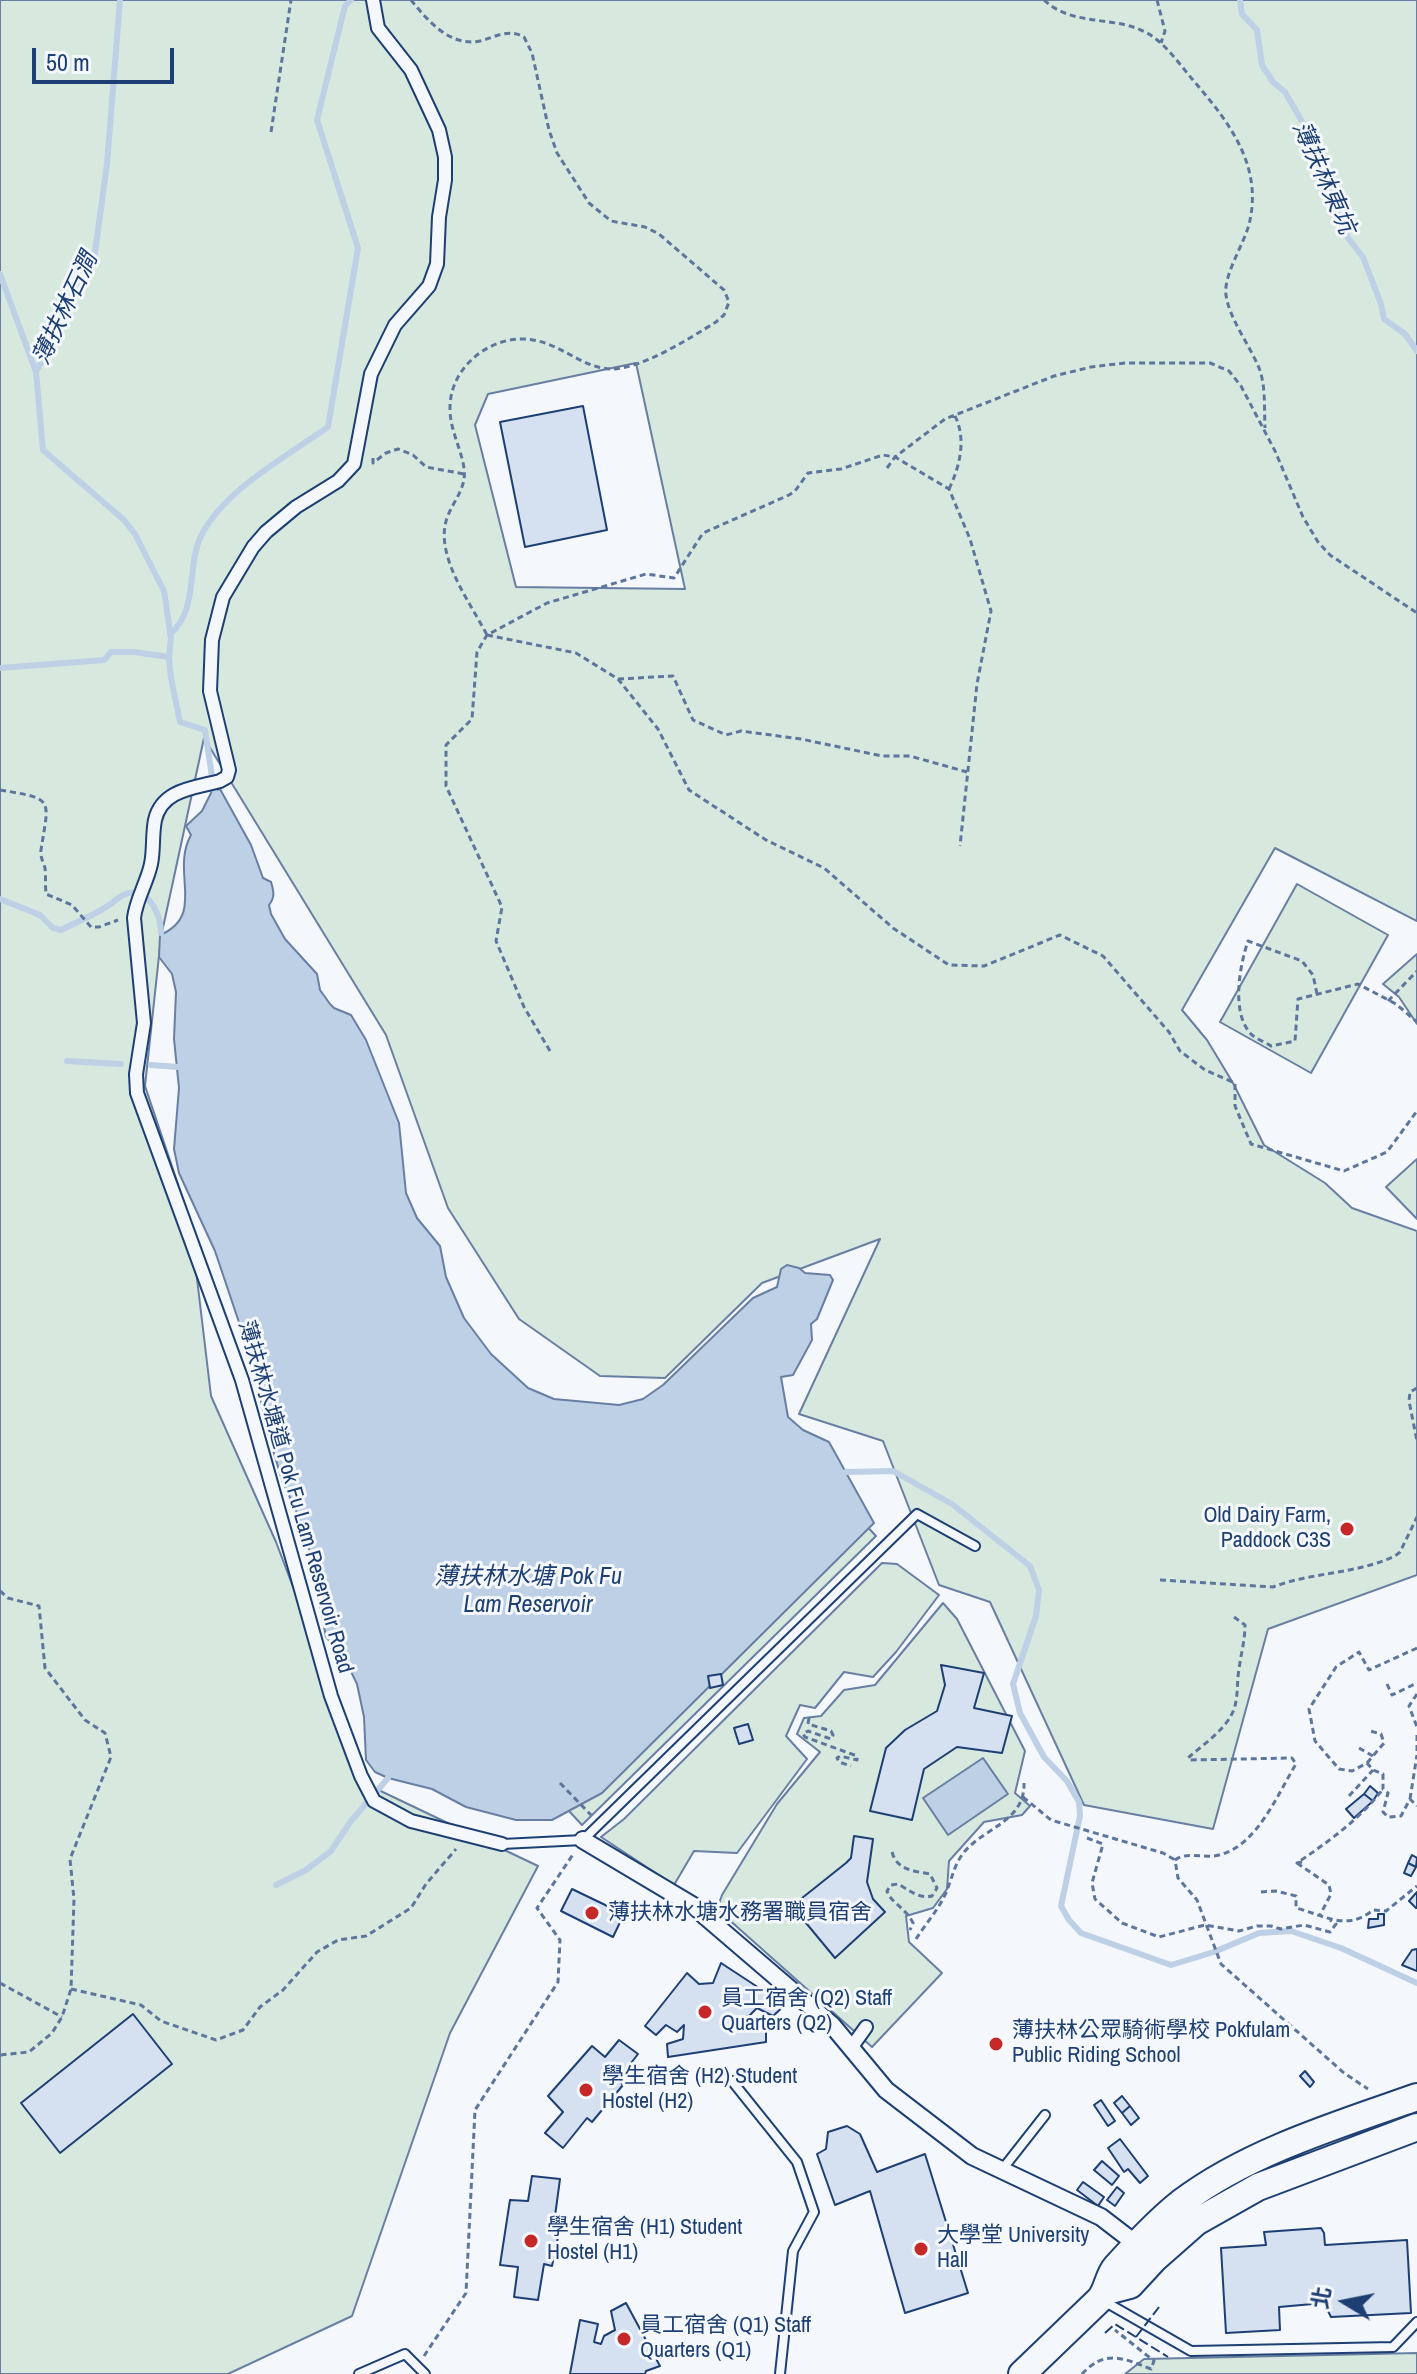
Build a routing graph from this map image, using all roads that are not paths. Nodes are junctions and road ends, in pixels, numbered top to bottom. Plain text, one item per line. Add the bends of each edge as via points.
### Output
1 (373, 0) edge
2 (975, 1546) dead end
3 (583, 1840) junction
4 (502, 1844) joint
5 (866, 2027) dead end
6 (851, 2048) junction
7 (732, 2081) dead end
8 (1417, 2097) edge
9 (1045, 2115) dead end
10 (1417, 2127) edge
11 (1000, 2171) junction
12 (1145, 2251) junction
13 (1104, 2295) junction
14 (1417, 2322) edge
15 (359, 2374) edge
16 (425, 2374) edge
17 (780, 2374) edge
18 (1022, 2374) edge

1 - 4 street, 薄扶林水塘道 Pok Fu Lam Reservoir Road via 378,28 411,70 439,130 445,157 434,275 395,325 371,374 356,457 346,474 266,532 223,597 212,640 210,691 229,770 220,781 167,798 155,818 151,865 135,912 144,1023 136,1074 142,1111 242,1380 331,1696 366,1785 374,1801 411,1821
2 - 3 lane via 917,1514
3 - 4 lane, 薄扶林水塘道 Pok Fu Lam Reservoir Road
3 - 6 street via 692,1905 832,2025
5 - 6 street
6 - 11 street via 886,2090
7 - 17 lane via 797,2162 814,2212 793,2251
8 - 12 main road via 1237,2168 1183,2202
9 - 11 lane
10 - 12 main road via 1258,2187
11 - 12 street via 1101,2217
12 - 13 main road via 1130,2285
13 - 14 lane via 1191,2351 1393,2347
13 - 18 main road
15 - 16 lane via 405,2354

